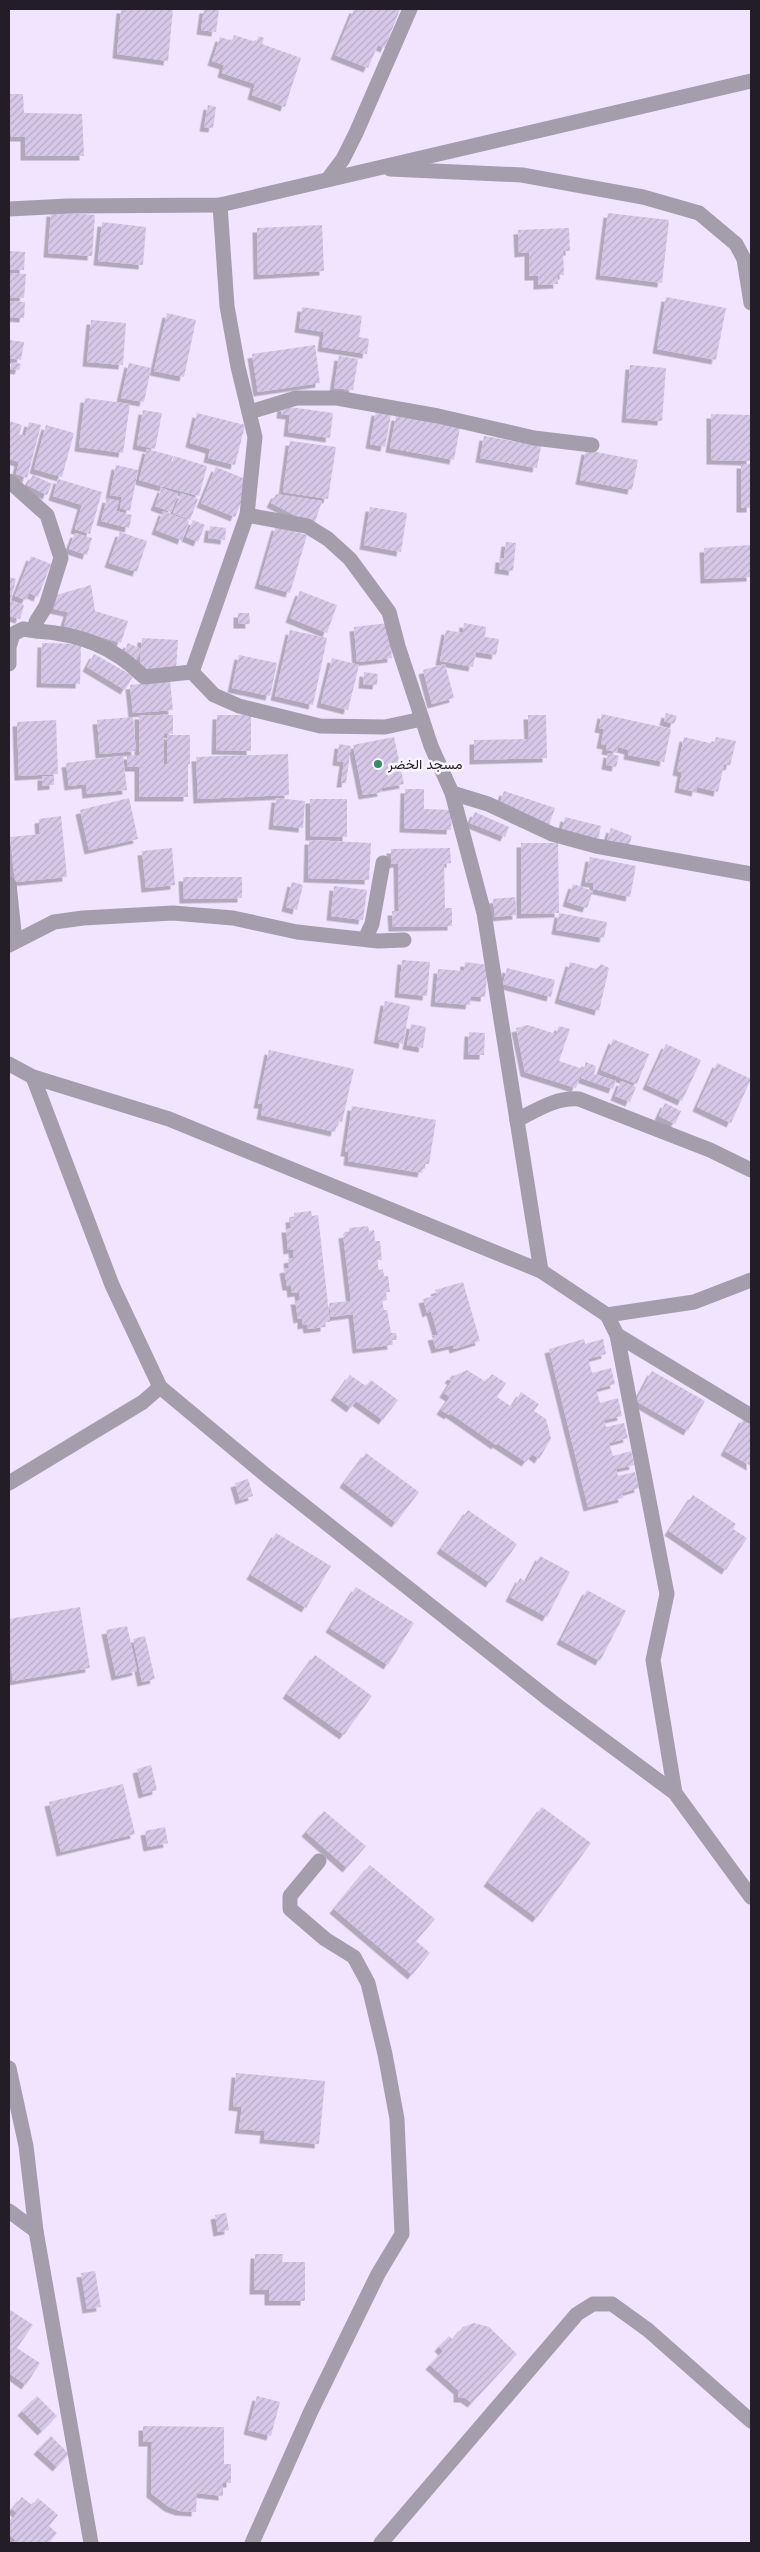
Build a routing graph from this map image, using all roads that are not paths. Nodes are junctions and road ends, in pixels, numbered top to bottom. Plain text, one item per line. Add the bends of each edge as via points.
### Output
1 (410, 9) edge
2 (751, 81) edge
3 (374, 168) junction
4 (328, 179) junction
5 (220, 205) junction
6 (9, 209) edge
7 (751, 303) edge
8 (250, 412) junction
9 (592, 445) dead end
10 (9, 481) edge
11 (247, 515) junction
12 (37, 631) junction
13 (9, 664) edge
14 (192, 672) junction
15 (422, 719) junction
16 (452, 793) junction
17 (383, 863) dead end
18 (751, 874) edge
19 (9, 884) edge
20 (365, 939) junction
21 (404, 940) dead end
22 (12, 943) edge
23 (9, 1064) edge
24 (33, 1077) junction
25 (517, 1120) junction
26 (751, 1170) edge
27 (541, 1271) junction
28 (751, 1280) edge
29 (607, 1314) junction
30 (617, 1335) junction
31 (160, 1387) junction
32 (751, 1416) edge
33 (9, 1483) edge
34 (675, 1793) junction
35 (319, 1861) dead end
36 (751, 1897) edge
37 (9, 2068) edge
38 (9, 2210) edge
39 (36, 2232) junction
40 (751, 2422) edge
41 (91, 2543) edge
42 (252, 2543) edge
43 (381, 2543) edge

1 - 4 street via 356,134
2 - 3 street
3 - 4 street
3 - 7 street via 522,175 643,197 699,213 736,244 744,259
4 - 5 street
5 - 6 street
5 - 8 street via 227,306
8 - 9 street via 296,398 337,398 534,438
8 - 11 street via 255,438
10 - 12 street via 47,515 61,558 46,606 36,622
11 - 14 street
11 - 15 street via 307,526 350,559 389,612
12 - 13 street via 24,629 13,634
12 - 14 street via 64,633 94,642 130,663 144,677
14 - 15 street via 222,699 320,726 385,727
15 - 16 street
16 - 18 street via 488,804 552,834 596,846
16 - 25 street via 484,913
17 - 20 street via 372,924
19 - 22 street
20 - 21 street
20 - 22 street via 296,932 233,918 173,913 54,922
23 - 24 street
24 - 27 street via 169,1119
24 - 31 street via 112,1285
25 - 26 street via 550,1103 567,1098 579,1099 710,1150
25 - 27 street
27 - 29 street
28 - 29 street via 694,1302
29 - 30 street
30 - 32 street
30 - 34 street via 667,1594 653,1660
31 - 33 street via 143,1402
31 - 34 street via 283,1489 551,1701
34 - 36 street
35 - 42 street via 290,1896 290,1909 325,1939 354,1957 368,1983 397,2119 402,2234 378,2274 324,2385
37 - 39 street via 26,2146
38 - 39 street
39 - 41 street
40 - 43 street via 648,2330 612,2304 592,2304 577,2314

